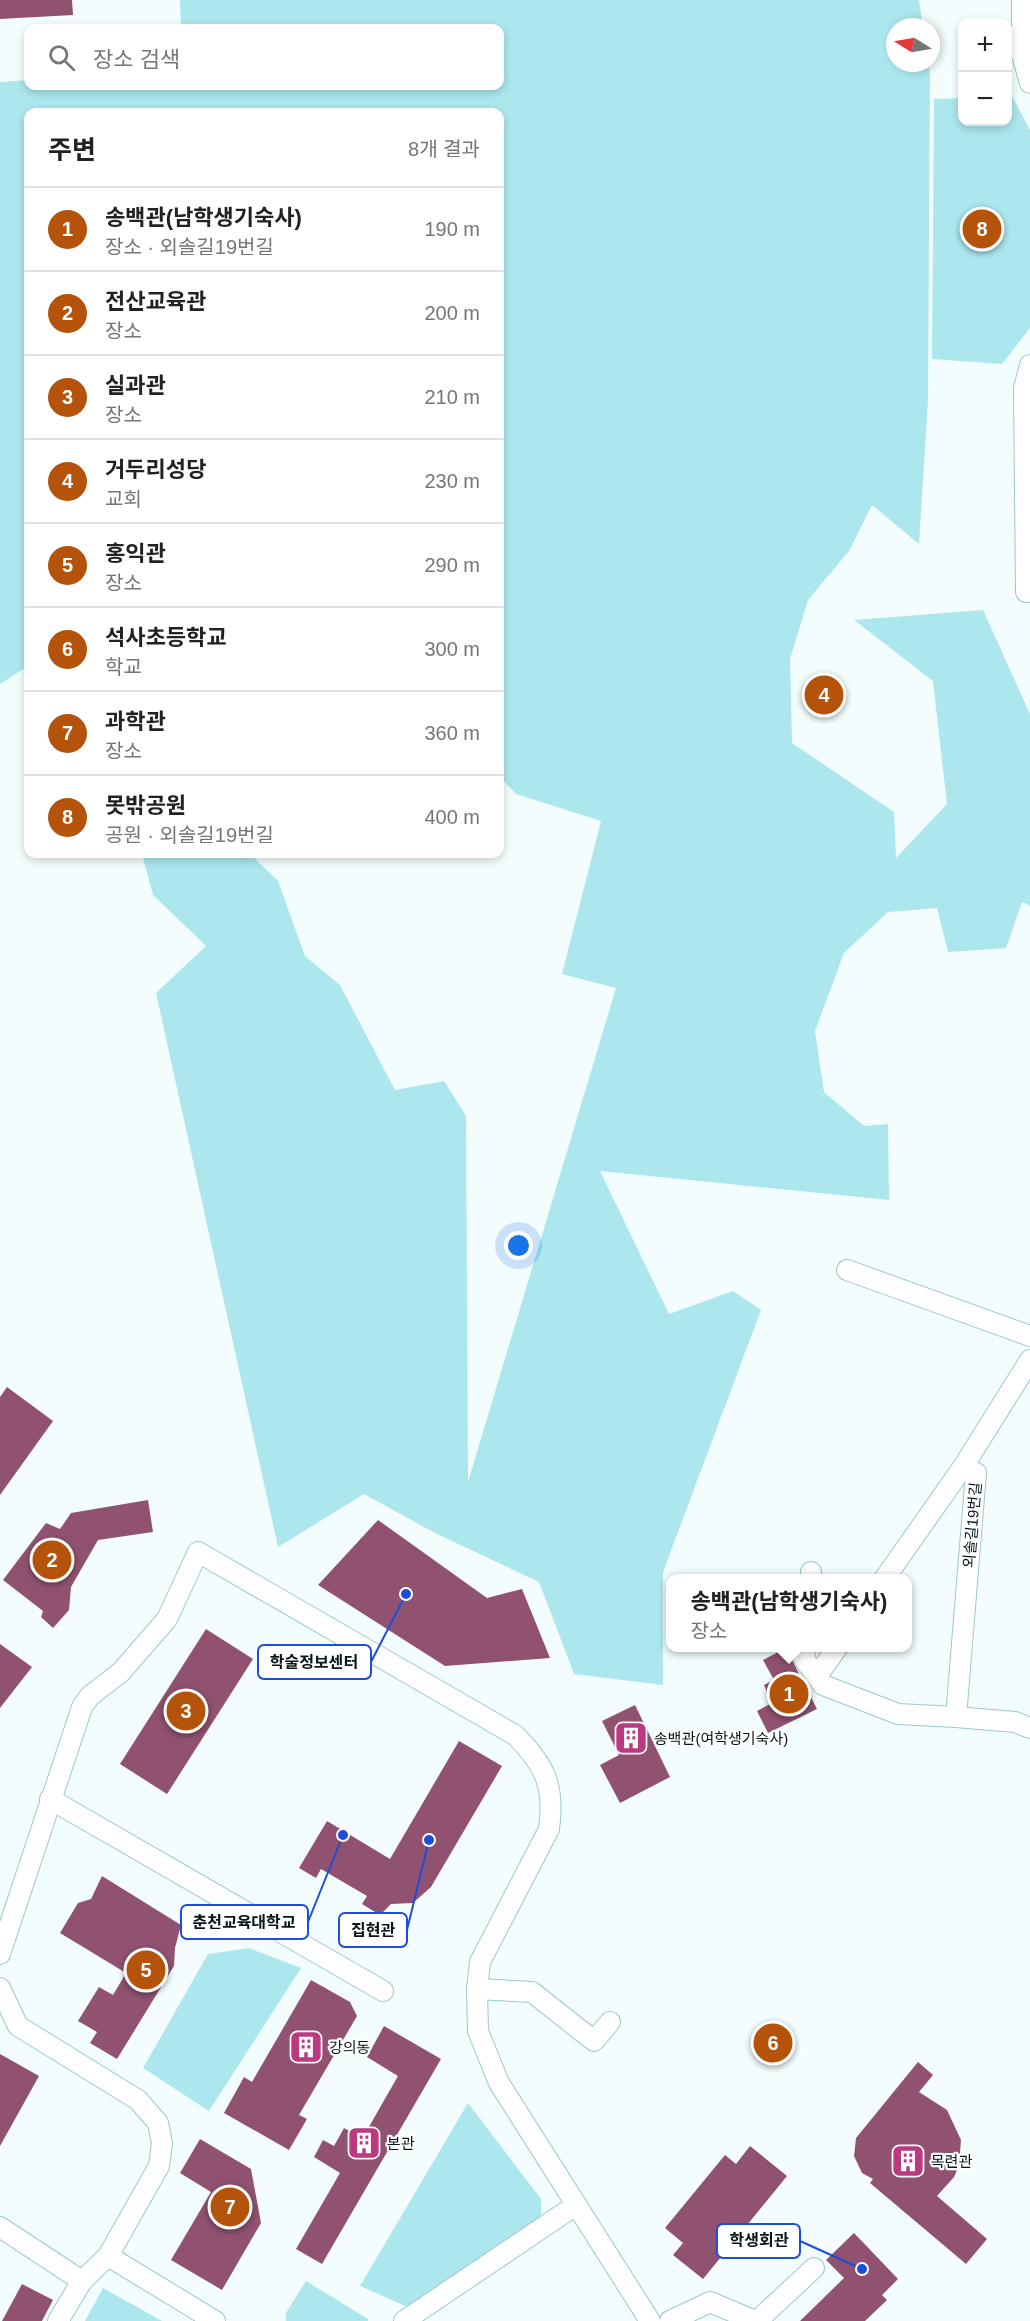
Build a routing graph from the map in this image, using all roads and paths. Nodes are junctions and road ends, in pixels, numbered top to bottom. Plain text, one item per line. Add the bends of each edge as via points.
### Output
1 (1022, 0) edge
2 (1030, 83) edge
3 (1030, 365) edge
4 (1030, 592) edge
5 (847, 1270) dead end
6 (1030, 1336) edge
7 (1030, 1360) edge
8 (963, 1467) junction
9 (888, 1574) edge
10 (805, 1652) edge
11 (834, 1652) edge
12 (817, 1676) junction
13 (956, 1717) junction
14 (1030, 1728) edge
15 (50, 1799) junction
16 (0, 1954) edge
17 (0, 1988) edge
18 (477, 1989) junction
19 (383, 1991) dead end
20 (610, 2022) dead end
21 (576, 2205) junction
22 (0, 2227) edge
23 (108, 2256) junction
24 (814, 2268) dead end
25 (82, 2281) junction
26 (58, 2321) edge
27 (215, 2321) edge
28 (404, 2321) edge
29 (650, 2321) edge
30 (670, 2321) edge
31 (756, 2321) edge

1 - 2 street via 1022,55
3 - 4 street via 1024,388 1026,592
5 - 6 street
7 - 8 street, 외솔길19번길
8 - 9 street
8 - 13 street, 외솔길19번길 via 976,1473
10 - 12 street via 804,1659
11 - 12 street
12 - 13 street via 823,1685 898,1714
13 - 14 street via 1015,1722
15 - 16 street
15 - 18 street via 82,1707 121,1672 167,1619 198,1552 515,1735 535,1756 546,1776 552,1806 549,1829 480,1962
15 - 19 street
17 - 23 street via 18,2026 138,2100 158,2123 162,2143 159,2166
18 - 20 street via 532,1992 594,2041
18 - 21 street via 478,2031 499,2083
21 - 28 street
21 - 29 street
22 - 25 street
23 - 25 street
23 - 27 street
24 - 31 street
25 - 26 street
30 - 31 street via 710,2302

